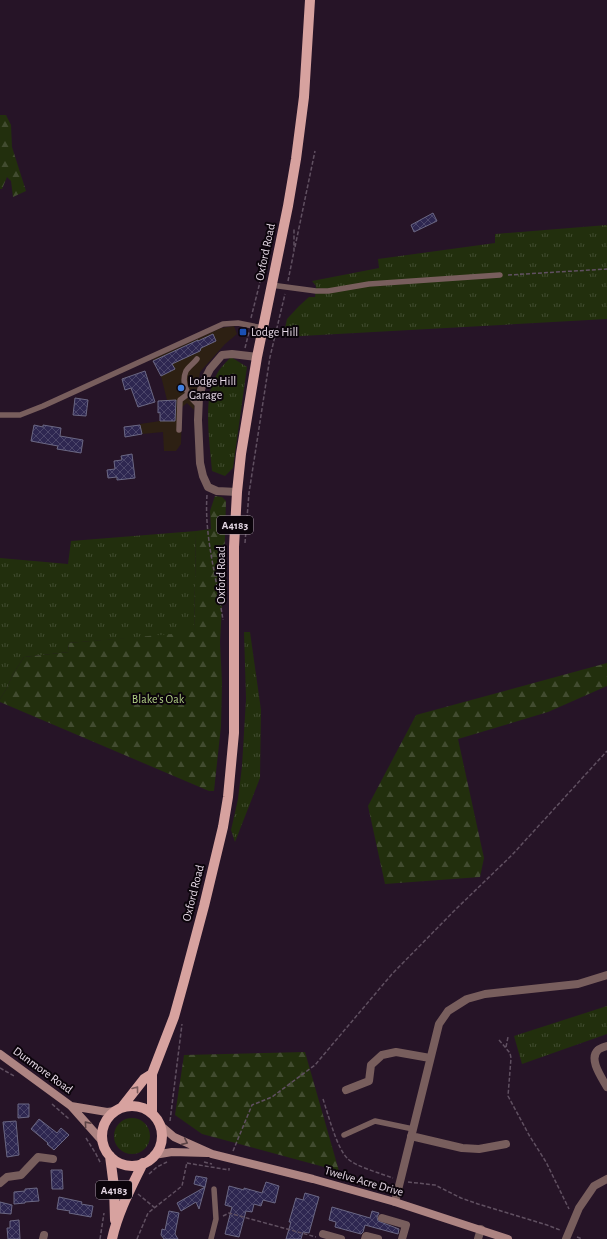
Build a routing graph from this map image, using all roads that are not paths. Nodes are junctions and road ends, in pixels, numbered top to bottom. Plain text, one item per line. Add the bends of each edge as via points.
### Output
1 (310, 0) edge
2 (500, 275) road end
3 (271, 285) junction
4 (263, 328) junction
5 (257, 358) junction
6 (197, 359) dead end
7 (188, 394) junction
8 (199, 406) junction
9 (0, 415) edge
10 (179, 430) dead end
11 (237, 492) junction
12 (607, 975) edge
13 (607, 1046) edge
14 (0, 1054) edge
15 (430, 1058) junction
16 (152, 1074) junction
17 (607, 1087) edge
18 (346, 1090) dead end
19 (71, 1106) junction
20 (119, 1109) junction
21 (152, 1113) junction
22 (160, 1126) junction
23 (412, 1132) junction
24 (344, 1135) dead end
25 (102, 1142) junction
26 (506, 1144) dead end
27 (212, 1154) junction
28 (154, 1155) junction
29 (110, 1156) junction
30 (53, 1159) dead end
31 (144, 1163) junction
32 (607, 1178) edge
33 (0, 1183) edge
34 (214, 1189) dead end
35 (394, 1202) junction
36 (382, 1218) dead end
37 (116, 1224) junction
38 (481, 1229) junction
39 (323, 1234) road end
40 (567, 1236) edge
41 (112, 1239) edge
42 (211, 1239) edge
43 (342, 1239) edge
44 (365, 1239) edge
45 (378, 1239) edge
46 (402, 1239) edge
47 (478, 1239) edge
48 (508, 1239) edge

1 - 3 main road, Oxford Road / A4183 via 304,96 296,159
2 - 3 lane via 369,284 328,291
3 - 4 main road, Oxford Road / A4183
4 - 5 main road, Oxford Road / A4183
4 - 9 lane via 238,323 223,324 43,406 20,415
5 - 8 street via 222,355 210,369 203,383
5 - 11 main road, Oxford Road / A4183
6 - 7 lane via 185,376
7 - 8 lane
7 - 10 lane via 180,400
8 - 11 street via 200,463 203,476 208,487 217,491
11 - 16 main road, Oxford Road / A4183 via 234,547 234,726 228,797 223,827 184,981 174,1017
12 - 15 street via 578,984 485,994 467,999 448,1010 439,1024
13 - 17 street via 598,1050 594,1062
14 - 19 street, Dunmore Road
15 - 18 street via 396,1052 382,1055 371,1065 369,1081
15 - 23 street
20 -> 16 main road, Oxford Road / A4183 via 144,1079
16 - 21 main road, Oxford Road / A4183
19 - 20 street, Dunmore Road via 107,1112
25 -> 19 street, Dunmore Road
20 - 21 main road via 132,1106
20 - 25 main road, A4183 via 104,1124
21 - 22 main road
22 -> 27 street, Twelve Acre Drive via 174,1137
22 - 28 main road, A4183 via 161,1141
23 - 24 lane via 375,1121
23 - 26 street via 462,1148 479,1149
23 - 35 street
25 - 29 main road, A4183
27 - 28 street, Twelve Acre Drive via 172,1152
27 - 35 street, Twelve Acre Drive
28 - 31 main road, A4183
29 - 31 main road, A4183 via 120,1163 132,1166
29 - 37 main road, A4183
30 - 33 street via 36,1154 21,1175 7,1177
31 - 37 main road, A4183
32 - 40 street via 594,1186 579,1208
34 - 42 lane via 216,1219
35 - 38 street, Twelve Acre Drive
36 - 46 street via 406,1225
37 - 41 main road, A4183
38 - 47 street
38 - 48 street, Twelve Acre Drive
39 - 43 street
44 - 45 street via 366,1236

